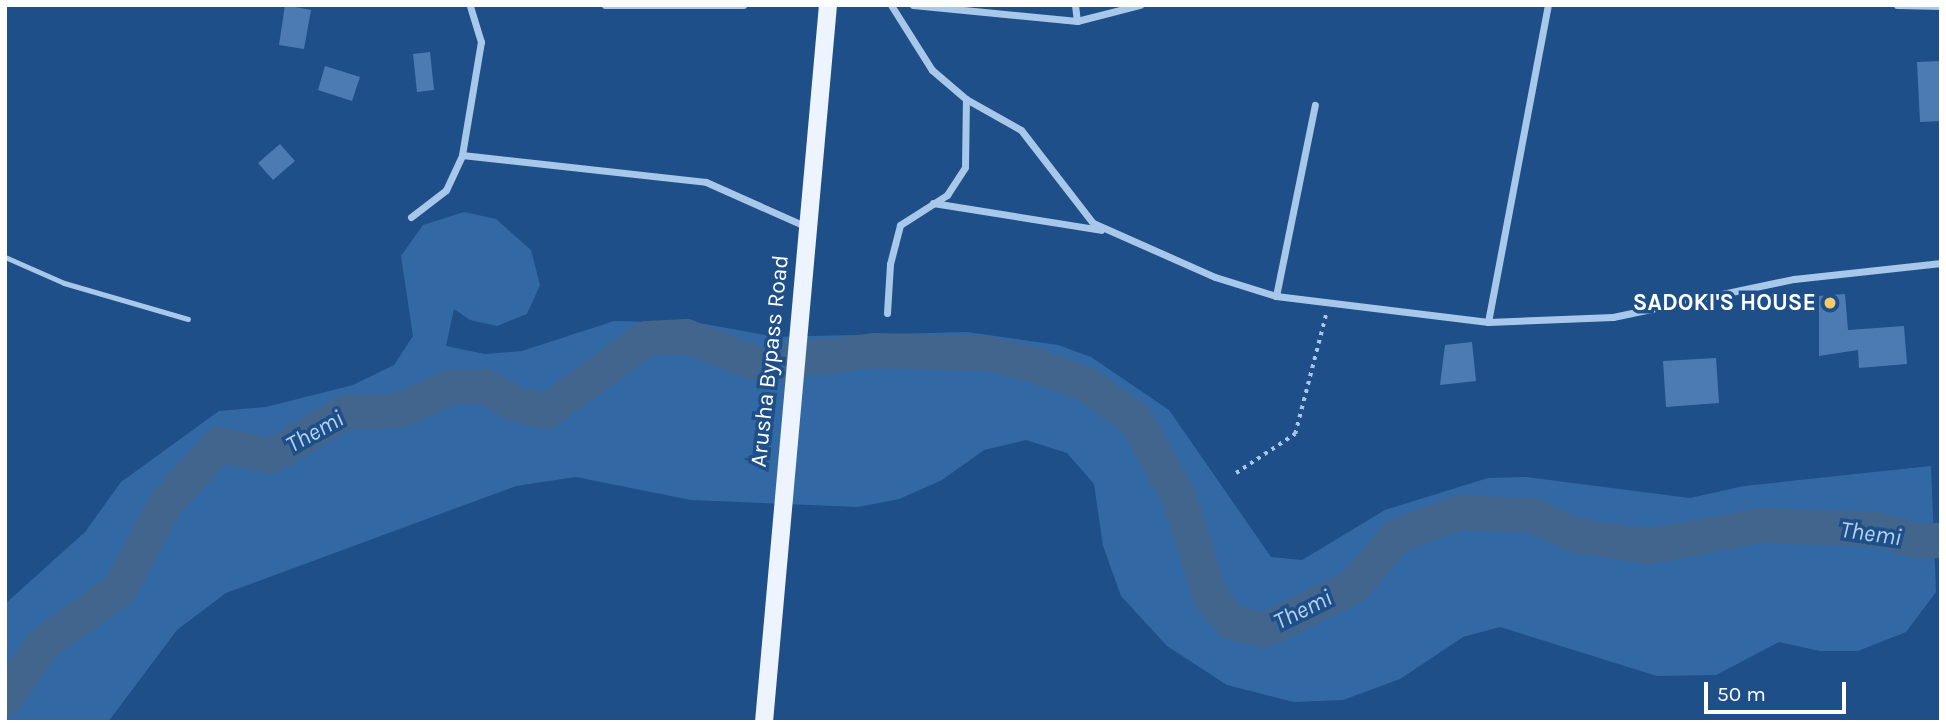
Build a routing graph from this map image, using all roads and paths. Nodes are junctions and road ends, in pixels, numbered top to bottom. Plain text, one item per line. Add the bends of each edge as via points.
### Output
1 (470, 5) edge
2 (605, 5) edge
3 (743, 5) edge
4 (828, 5) edge
5 (891, 5) edge
6 (913, 5) edge
7 (1075, 5) edge
8 (1140, 5) edge
9 (1548, 5) edge
10 (1897, 5) edge
11 (1941, 6) edge
12 (1077, 21) junction
13 (966, 99) junction
14 (1315, 105) dead end
15 (463, 155) junction
16 (933, 203) junction
17 (411, 217) dead end
18 (807, 227) junction
19 (1112, 232) junction
20 (5, 257) edge
21 (1941, 263) edge
22 (1276, 296) junction
23 (1329, 305) junction
24 (887, 313) dead end
25 (188, 319) dead end
26 (1488, 322) junction
27 (1236, 473) dead end
28 (764, 722) edge

1 - 15 street via 481,42
2 - 3 street
4 - 18 main road, Arusha Bypass Road
5 - 13 street via 932,70
6 - 12 street
7 - 12 street
8 - 12 street
9 - 26 street
10 - 11 street
13 - 16 street via 965,167 958,185
13 - 19 street via 1021,130 1079,211
14 - 22 street
15 - 17 street via 446,190
15 - 18 street via 706,182
16 - 19 street
16 - 24 street via 900,225 890,264
18 - 28 main road, Arusha Bypass Road
19 - 22 street via 1215,277
20 - 25 lane via 75,286
21 - 26 street via 1794,279 1613,317
22 - 23 street
23 - 26 street
23 - 27 path via 1295,435

